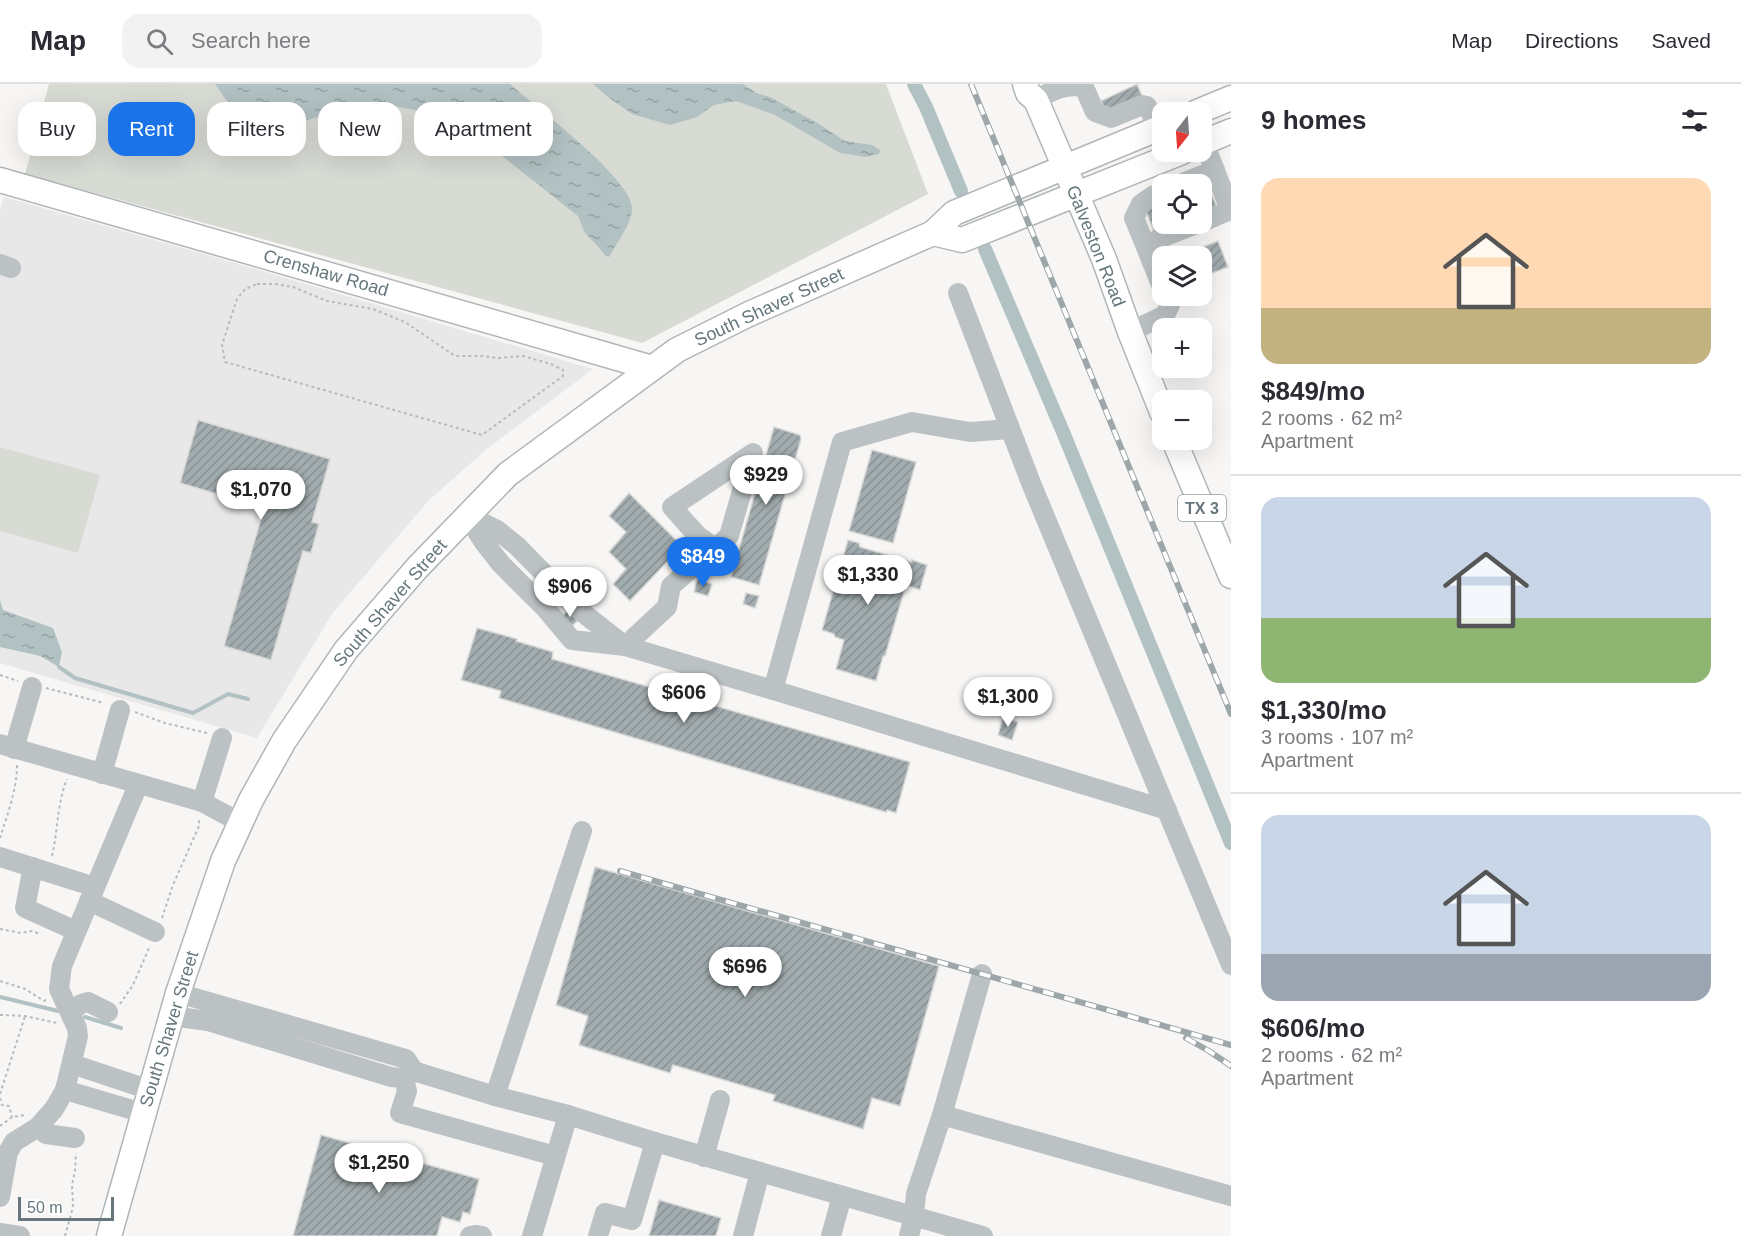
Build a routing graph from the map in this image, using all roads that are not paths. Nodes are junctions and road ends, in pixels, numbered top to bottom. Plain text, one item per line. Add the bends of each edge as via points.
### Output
1 (1225, 84) edge
2 (1031, 92) edge
3 (1231, 98) edge
4 (1212, 106) edge
5 (1152, 114) edge
6 (1111, 118) junction
7 (1152, 131) edge
8 (1231, 131) edge
9 (1212, 139) edge
10 (1122, 143) junction
11 (1157, 162) edge
12 (1211, 162) edge
13 (1065, 168) junction
14 (1140, 169) junction
15 (1215, 170) junction
16 (1205, 174) edge
17 (0, 180) edge
18 (1152, 186) edge
19 (1076, 194) junction
20 (1152, 198) edge
21 (1212, 218) edge
22 (933, 233) junction
23 (1171, 234) edge
24 (1148, 252) junction
25 (1152, 262) edge
26 (958, 293) dead end
27 (1170, 306) edge
28 (1130, 332) junction
29 (652, 368) junction
30 (1153, 390) edge
31 (1010, 429) junction
32 (1178, 450) edge
33 (467, 515) junction
34 (517, 546) junction
35 (715, 548) junction
36 (501, 564) junction
37 (1231, 576) edge
38 (562, 591) junction
39 (546, 609) junction
40 (625, 646) junction
41 (32, 687) dead end
42 (773, 690) junction
43 (120, 710) dead end
44 (222, 738) dead end
45 (12, 748) edge
46 (102, 774) junction
47 (138, 785) junction
48 (202, 802) junction
49 (1167, 810) junction
50 (241, 823) junction
51 (582, 831) dead end
52 (0, 857) edge
53 (41, 870) junction
54 (92, 894) junction
55 (76, 931) junction
56 (154, 932) road end
57 (1231, 965) edge
58 (982, 974) dead end
59 (178, 993) junction
60 (70, 1012) junction
61 (108, 1012) road end
62 (171, 1016) junction
63 (249, 1023) junction
64 (72, 1064) junction
65 (409, 1075) junction
66 (65, 1089) junction
67 (150, 1090) junction
68 (495, 1096) junction
69 (720, 1100) dead end
70 (143, 1113) junction
71 (568, 1114) junction
72 (942, 1116) junction
73 (43, 1122) junction
74 (75, 1138) road end
75 (655, 1143) junction
76 (555, 1156) junction
77 (704, 1157) junction
78 (760, 1173) junction
79 (842, 1196) junction
80 (1231, 1196) edge
81 (0, 1197) edge
82 (914, 1216) junction
83 (0, 1233) edge
84 (20, 1236) edge
85 (109, 1236) edge
86 (470, 1236) edge
87 (482, 1236) edge
88 (532, 1236) edge
89 (598, 1236) edge
90 (743, 1236) edge
91 (831, 1236) edge
92 (909, 1236) edge
93 (983, 1236) edge

1 - 3 lane
2 - 6 lane via 1077,84 1084,87 1095,112
2 - 13 main road, Galveston Road
3 - 4 main road
5 - 6 lane via 1142,105
6 - 10 lane
7 - 10 main road, South Shaver Street
8 - 9 main road
10 - 13 main road, South Shaver Street
11 - 14 main road
12 - 15 lane
13 - 19 main road, Galveston Road
13 - 22 main road, South Shaver Street via 954,213
14 - 18 lane
14 - 19 main road
15 - 16 lane
15 - 21 lane via 1230,210
17 - 29 main road, Crenshaw Road
19 - 22 main road via 962,240
19 - 28 main road, Galveston Road
20 - 24 lane via 1141,204 1134,218
22 - 29 main road, South Shaver Street via 749,314 677,350
23 - 24 lane via 1158,239
24 - 25 lane
26 - 31 lane
27 - 28 lane via 1165,315
28 - 30 main road, Galveston Road
29 - 33 main road, South Shaver Street via 508,474
31 - 42 lane via 970,432 912,422 842,442
31 - 49 lane
32 - 37 main road, TX 3
33 - 34 lane via 497,530
33 - 36 lane
33 - 50 main road, South Shaver Street via 346,650 284,741
34 - 36 lane
34 - 38 lane
35 - 35 lane via 729,536 753,453 672,507 697,535
35 - 40 lane via 671,586 666,607
36 - 39 lane
38 - 39 lane
38 - 40 lane
39 - 40 lane via 572,640
40 - 42 lane
41 - 45 lane
42 - 49 lane
43 - 46 lane
44 - 48 lane
45 - 46 lane
46 - 47 lane
47 - 48 lane
47 - 54 lane
48 - 50 lane
49 - 57 lane
50 - 59 main road, South Shaver Street via 223,861
51 - 68 lane
52 - 53 lane
53 - 54 lane
53 - 55 lane via 24,908
54 - 55 lane
54 - 56 lane
55 - 60 lane via 62,966 59,989
58 - 72 lane
59 - 62 main road, South Shaver Street
59 - 63 lane
60 - 61 lane via 88,1002
60 - 64 lane via 78,1036
62 - 63 lane
62 - 67 main road, South Shaver Street
63 - 65 lane via 391,1077
64 - 66 lane
64 - 67 lane
65 - 68 lane
65 - 76 lane via 400,1113
66 - 70 lane
66 - 73 lane
67 - 70 main road, South Shaver Street
68 - 71 lane
69 - 77 lane
70 - 85 main road, South Shaver Street
71 - 75 lane
71 - 76 lane
72 - 80 lane
72 - 82 lane via 916,1194
73 - 74 lane via 46,1134
73 - 81 lane via 14,1142 8,1152
75 - 77 lane
75 - 89 lane via 632,1220 605,1213
76 - 88 lane
77 - 78 lane
78 - 79 lane
78 - 90 lane
79 - 82 lane
79 - 91 lane
82 - 92 lane
82 - 93 lane
83 - 84 lane
86 - 87 lane

